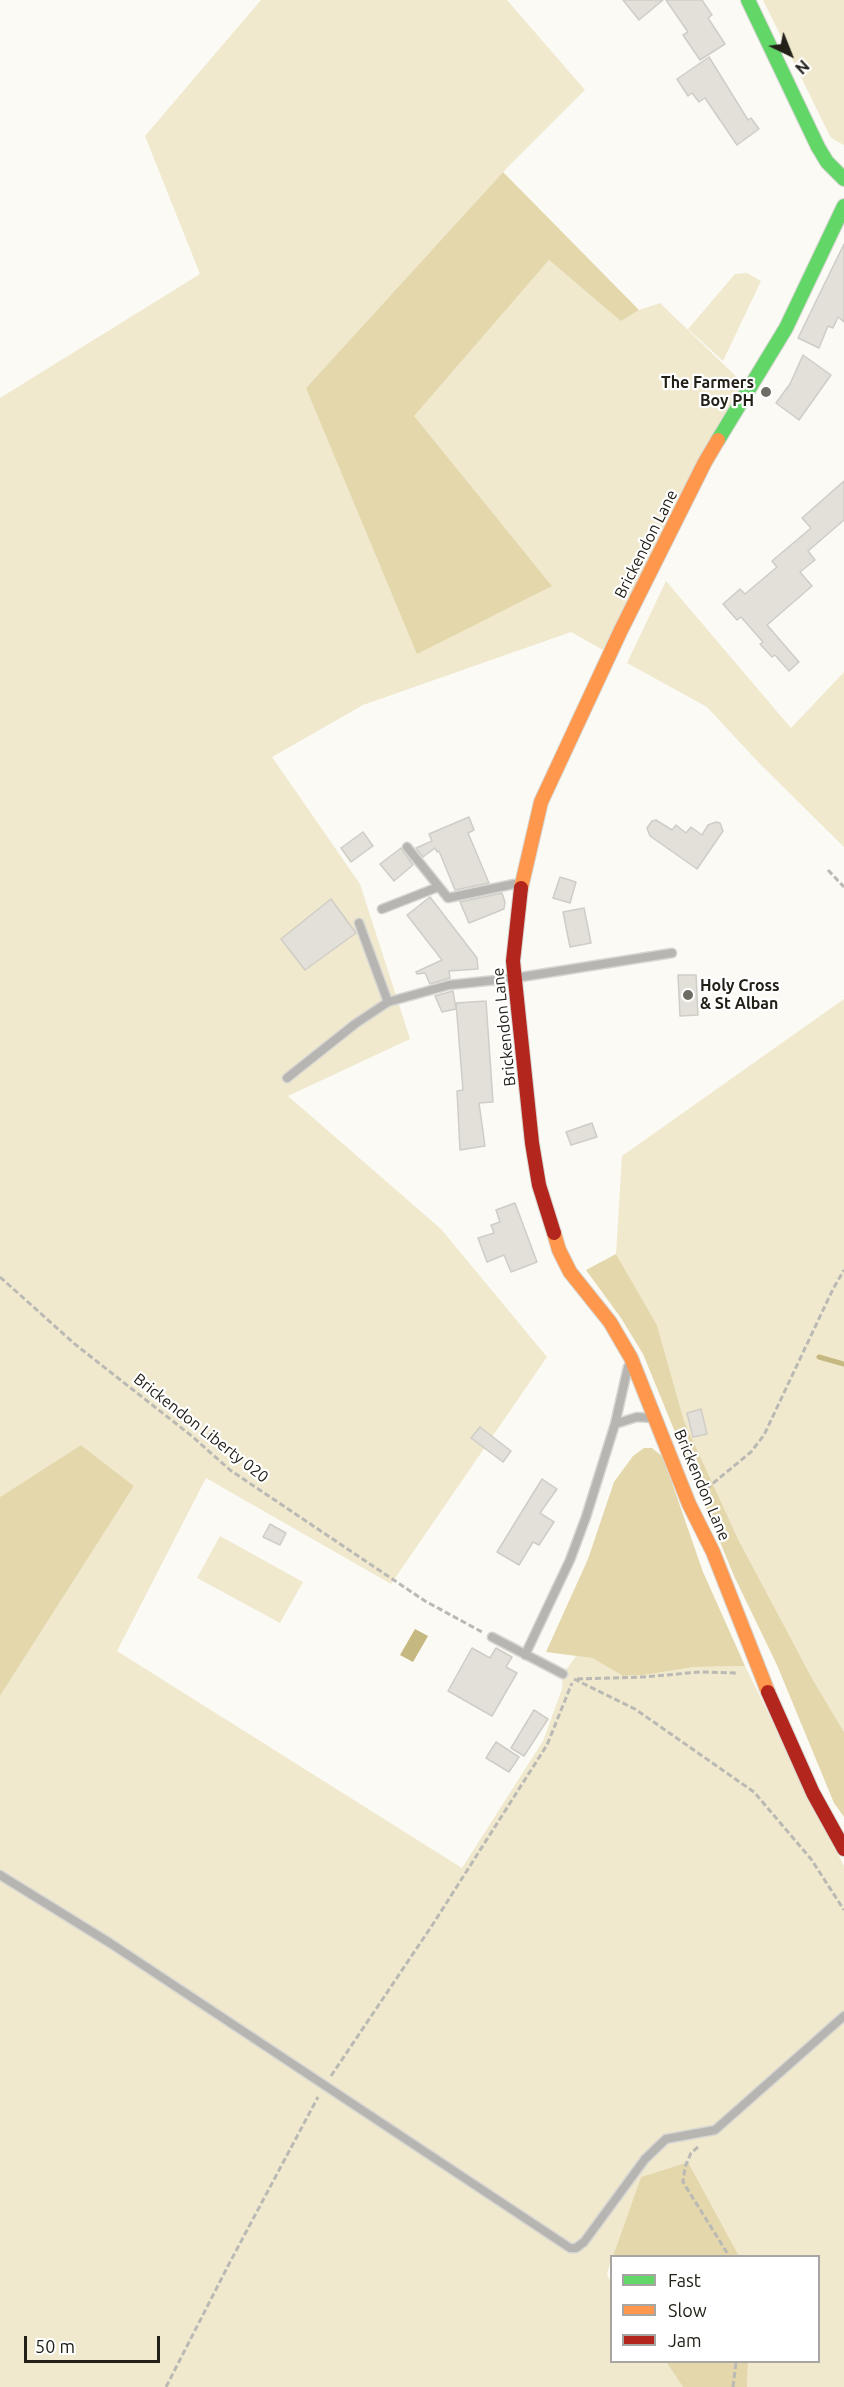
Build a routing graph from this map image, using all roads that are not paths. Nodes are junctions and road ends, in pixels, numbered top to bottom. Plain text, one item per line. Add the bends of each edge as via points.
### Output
1 (748, 0) edge
2 (844, 179) edge
3 (844, 206) edge
4 (407, 847) dead end
5 (438, 887) junction
6 (521, 888) junction
7 (382, 909) dead end
8 (359, 923) dead end
9 (672, 953) dead end
10 (515, 978) junction
11 (388, 1002) junction
12 (287, 1078) dead end
13 (631, 1358) junction
14 (656, 1418) junction
15 (615, 1424) junction
16 (492, 1637) road end
17 (525, 1655) junction
18 (563, 1674) dead end
19 (844, 1849) edge
20 (0, 1875) edge
21 (844, 2016) edge

1 - 2 street via 818,147
3 - 6 street, Brickendon Lane via 800,301 705,462 621,630 542,802
4 - 5 lane
5 - 6 lane via 448,898 514,884
5 - 7 lane
6 - 10 street, Brickendon Lane via 513,961
8 - 11 lane
9 - 10 lane
10 - 11 lane via 449,985
10 - 13 street, Brickendon Lane via 532,1143 551,1228 570,1272 610,1322
11 - 12 lane
13 - 14 street, Brickendon Lane
13 - 15 lane
14 - 15 lane via 637,1417
14 - 19 street, Brickendon Lane via 760,1674 813,1793
15 - 17 lane via 570,1560
16 - 17 lane
17 - 18 lane
20 - 21 lane via 110,1943 570,2248 584,2242 645,2160 666,2139 716,2130

